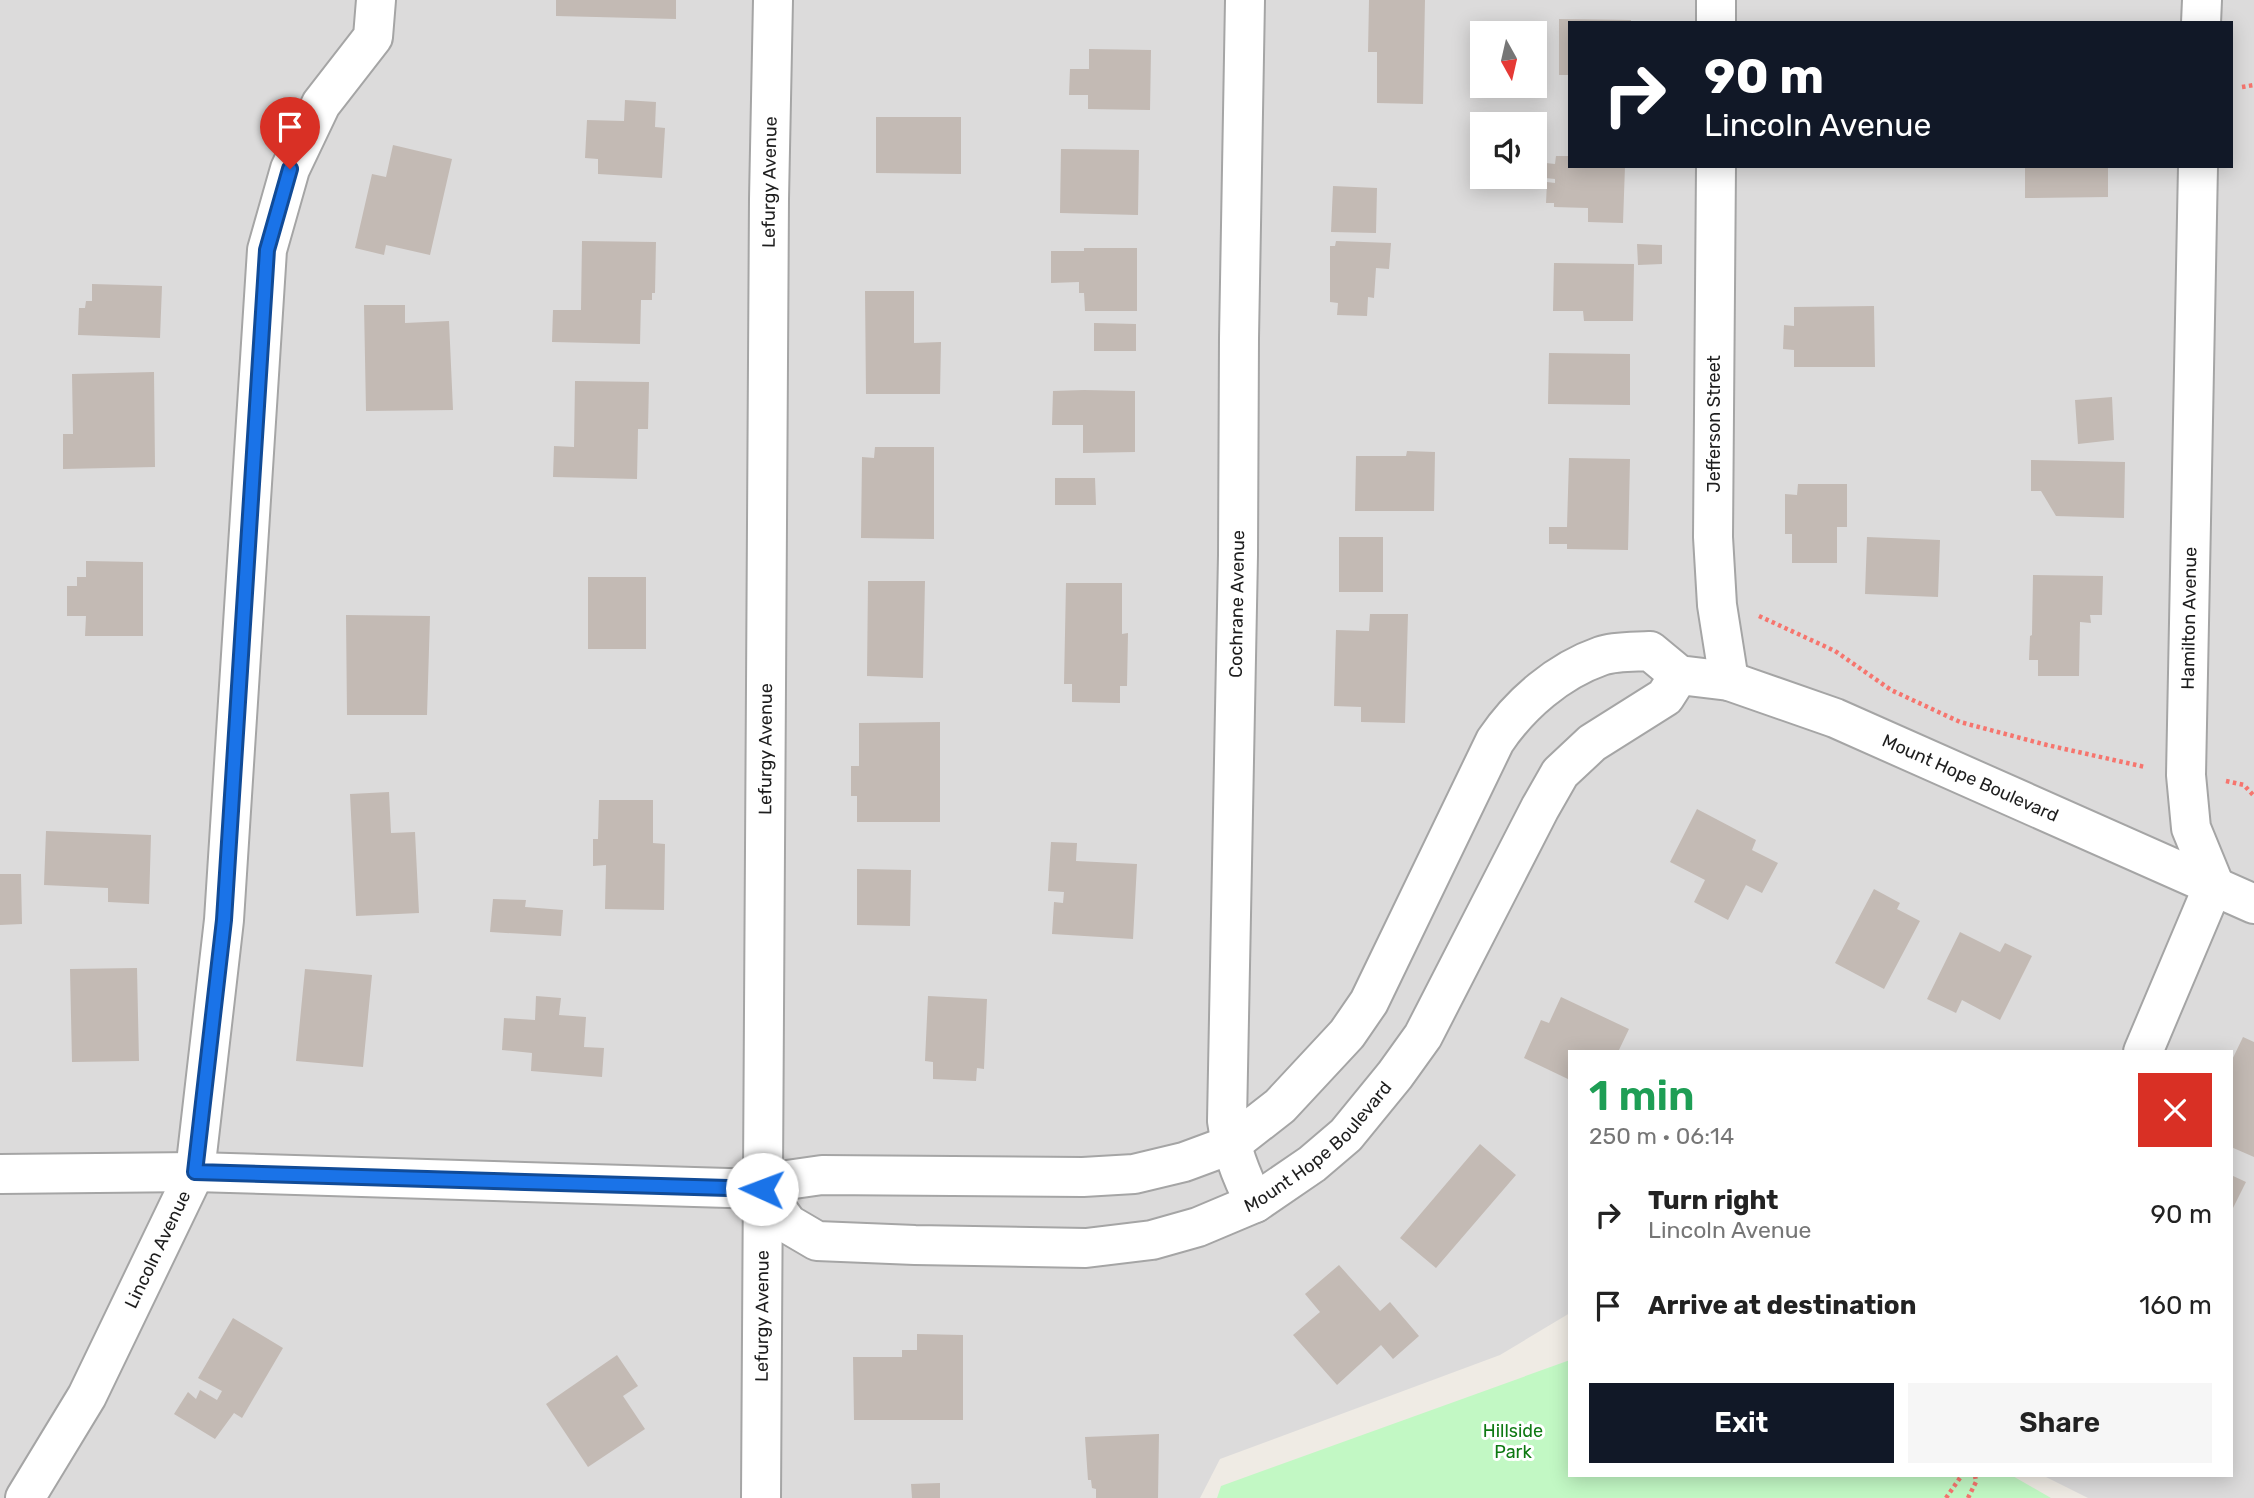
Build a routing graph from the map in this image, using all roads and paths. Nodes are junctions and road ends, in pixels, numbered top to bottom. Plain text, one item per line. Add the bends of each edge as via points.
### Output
1 (376, 0) edge
2 (773, 0) edge
3 (1244, 0) edge
4 (1716, 0) edge
5 (2202, 0) edge
6 (1716, 21) edge
7 (2201, 21) edge
8 (2254, 85) edge
9 (2242, 87) dead end
10 (1716, 168) edge
11 (2198, 168) edge
12 (1752, 613) dead end
13 (1679, 675) junction
14 (1729, 681) junction
15 (2153, 768) dead end
16 (2220, 780) dead end
17 (2254, 796) edge
18 (2214, 884) junction
19 (2254, 904) edge
20 (2144, 1050) edge
21 (1230, 1145) junction
22 (195, 1172) junction
23 (0, 1174) edge
24 (762, 1189) junction
25 (1255, 1203) junction
26 (1961, 1477) edge
27 (1975, 1477) edge
28 (25, 1498) edge
29 (761, 1498) edge
30 (1946, 1498) edge
31 (1968, 1498) edge

1 - 22 street, Lincoln Avenue via 373,37 321,104 290,169 267,250 224,920
2 - 24 street, Lefurgy Avenue
3 - 21 street, Cochrane Avenue
4 - 6 street
5 - 7 street
8 - 9 path
10 - 14 street, Jefferson Street via 1713,537 1717,605
11 - 18 street, Hamilton Avenue via 2186,775 2191,828
12 - 15 path via 1835,651 1891,690 1960,722
13 - 14 street, Mount Hope Boulevard
13 - 21 street via 1650,651 1602,655 1559,677 1521,708 1495,741 1369,1002 1347,1034 1280,1106
13 - 25 street, Mount Hope Boulevard via 1665,698 1592,743 1560,773 1409,1056 1346,1135
14 - 18 street, Mount Hope Boulevard via 1835,718
16 - 17 path via 2244,785
18 - 19 street, Mount Hope Boulevard
18 - 20 street
21 - 24 street via 1134,1174 822,1175
21 - 25 street, Cochrane Avenue
22 - 23 street
22 - 24 street
22 - 28 street, Lincoln Avenue via 87,1396
24 - 25 street, Mount Hope Boulevard via 788,1224 817,1241 915,1245 1086,1248 1152,1240
24 - 29 street, Lefurgy Avenue
26 - 30 path
27 - 31 path

